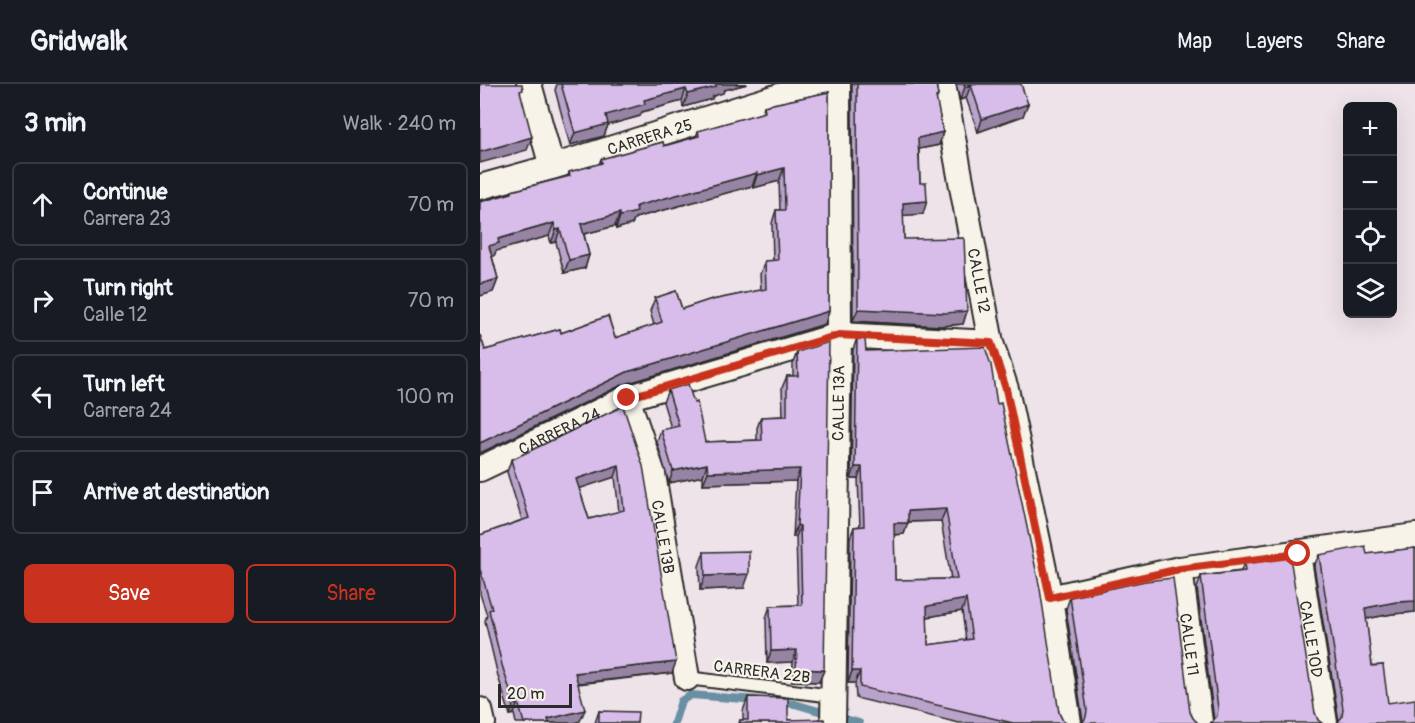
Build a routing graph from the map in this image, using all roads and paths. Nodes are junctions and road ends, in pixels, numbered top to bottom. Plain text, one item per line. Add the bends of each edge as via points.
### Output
1 (529, 84) edge
2 (818, 84) edge
3 (838, 84) edge
4 (943, 84) edge
5 (552, 167) junction
6 (480, 187) edge
7 (839, 335) junction
8 (991, 343) junction
9 (627, 398) junction
10 (480, 469) edge
11 (1415, 536) edge
12 (1298, 554) junction
13 (1180, 569) junction
14 (1050, 598) junction
15 (687, 678) joint
16 (833, 696) junction
17 (480, 710) edge
18 (1200, 722) edge
19 (483, 723) edge
20 (833, 723) edge
21 (1069, 723) edge
22 (1325, 723) edge

1 - 5 street
2 - 5 street, CARRERA 25
3 - 7 street, CALLE 13A
4 - 8 street, CALLE 12
5 - 6 street, CARRERA 25
7 - 8 street, CARRERA 24
7 - 9 street, CARRERA 24
7 - 16 street, CALLE 13A
8 - 14 street, CALLE 12 via 1006,389
9 - 10 street, CARRERA 24
9 - 15 street, CALLE 13B via 653,474
11 - 12 street
12 - 13 street
12 - 22 street, CALLE 10D
13 - 14 street
13 - 18 street, CALLE 11
14 - 21 street, CALLE 12
15 - 16 lane, CARRERA 22B
16 - 20 street, CALLE 13A
17 - 19 street

